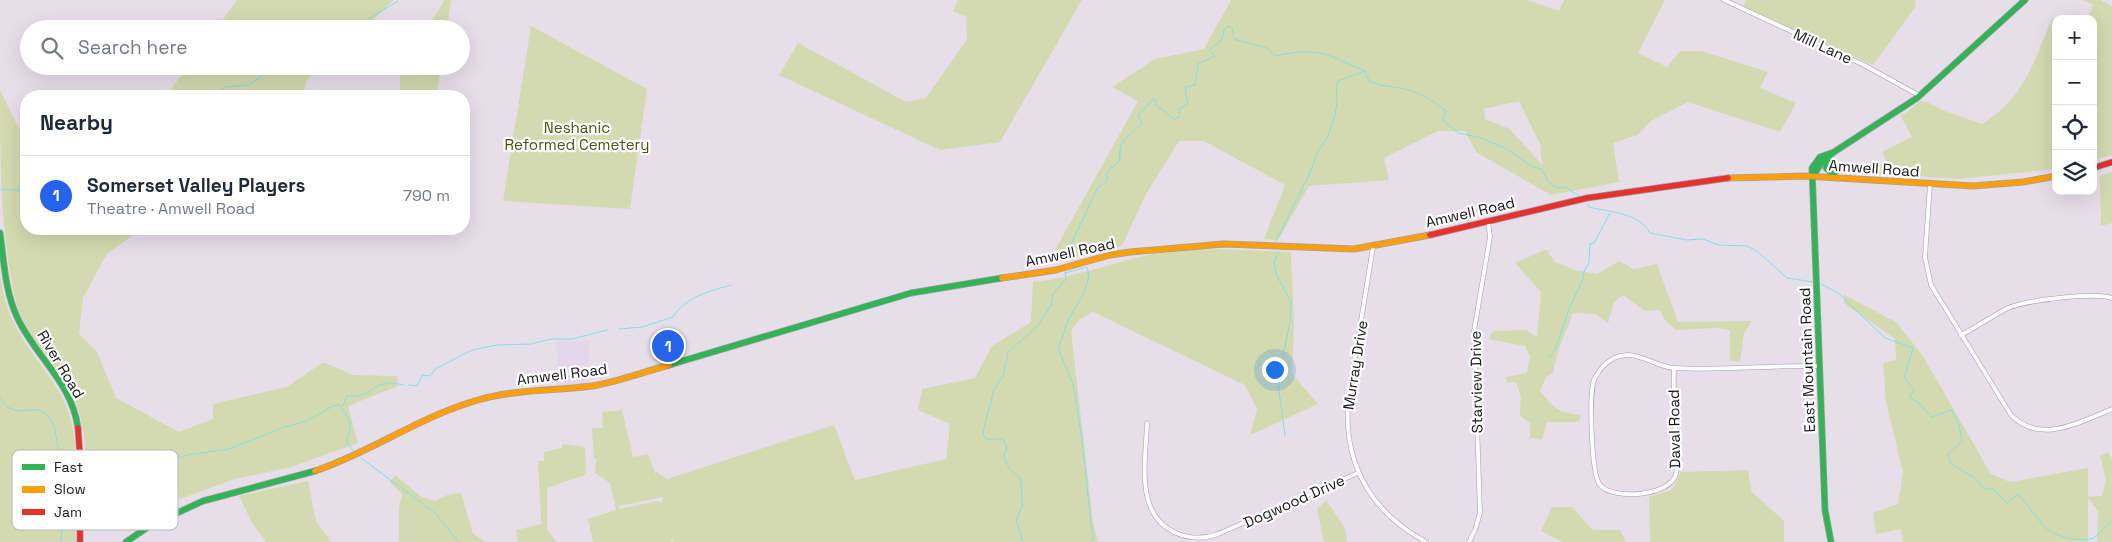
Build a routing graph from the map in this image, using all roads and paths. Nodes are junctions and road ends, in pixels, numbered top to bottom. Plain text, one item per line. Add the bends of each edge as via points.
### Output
1 (1724, 0) edge
2 (2025, 0) edge
3 (1920, 96) junction
4 (1832, 154) junction
5 (2112, 162) edge
6 (2097, 167) edge
7 (1813, 176) junction
8 (2052, 177) edge
9 (1840, 178) junction
10 (1930, 184) junction
11 (1488, 221) junction
12 (0, 233) edge
13 (1373, 247) junction
14 (2112, 298) edge
15 (1961, 336) junction
16 (1819, 366) junction
17 (1674, 368) junction
18 (2112, 408) edge
19 (1147, 423) dead end
20 (80, 450) edge
21 (1358, 473) junction
22 (178, 511) edge
23 (143, 530) edge
24 (126, 542) edge
25 (1426, 542) edge
26 (1469, 542) edge
27 (1831, 542) edge

1 - 3 street, Mill Lane via 1864,65
2 - 3 main road, East Mountain Road
3 - 4 main road, East Mountain Road
4 - 7 main road, East Mountain Road via 1821,155 1814,160
4 - 9 main road via 1826,168 1830,174
5 - 6 main road
7 - 9 main road, Amwell Road
7 - 11 main road, Amwell Road via 1723,178 1676,183 1587,198
7 - 16 main road, East Mountain Road
8 - 10 main road, Amwell Road via 1973,186
9 - 10 main road, Amwell Road
10 - 15 street via 1925,249 1927,274
11 - 13 main road, Amwell Road
11 - 26 street, Starview Drive via 1490,237 1474,332 1480,513
12 - 20 main road, River Road via 7,286 14,309 68,394
13 - 21 street, Murray Drive via 1347,410 1349,440
13 - 22 main road, Amwell Road via 1315,249 1224,244 1148,249 1110,254 1056,270 911,293 607,383 515,392 483,399 441,415 340,463 286,480 232,491
14 - 15 street via 2090,295 2009,308
15 - 18 street via 2005,408 2024,426 2041,431 2057,430
16 - 17 street, Daval Road
16 - 27 main road, East Mountain Road via 1825,510
17 - 17 street, Daval Road via 1676,475 1667,487 1652,492 1610,492 1597,480 1594,467 1592,389 1597,373 1609,361 1624,355 1640,356
19 - 21 street, Dogwood Drive via 1145,487 1148,502 1154,516 1165,527 1187,537 1204,538 1218,534
21 - 25 street, Murray Drive via 1389,517
23 - 24 main road, Amwell Road

